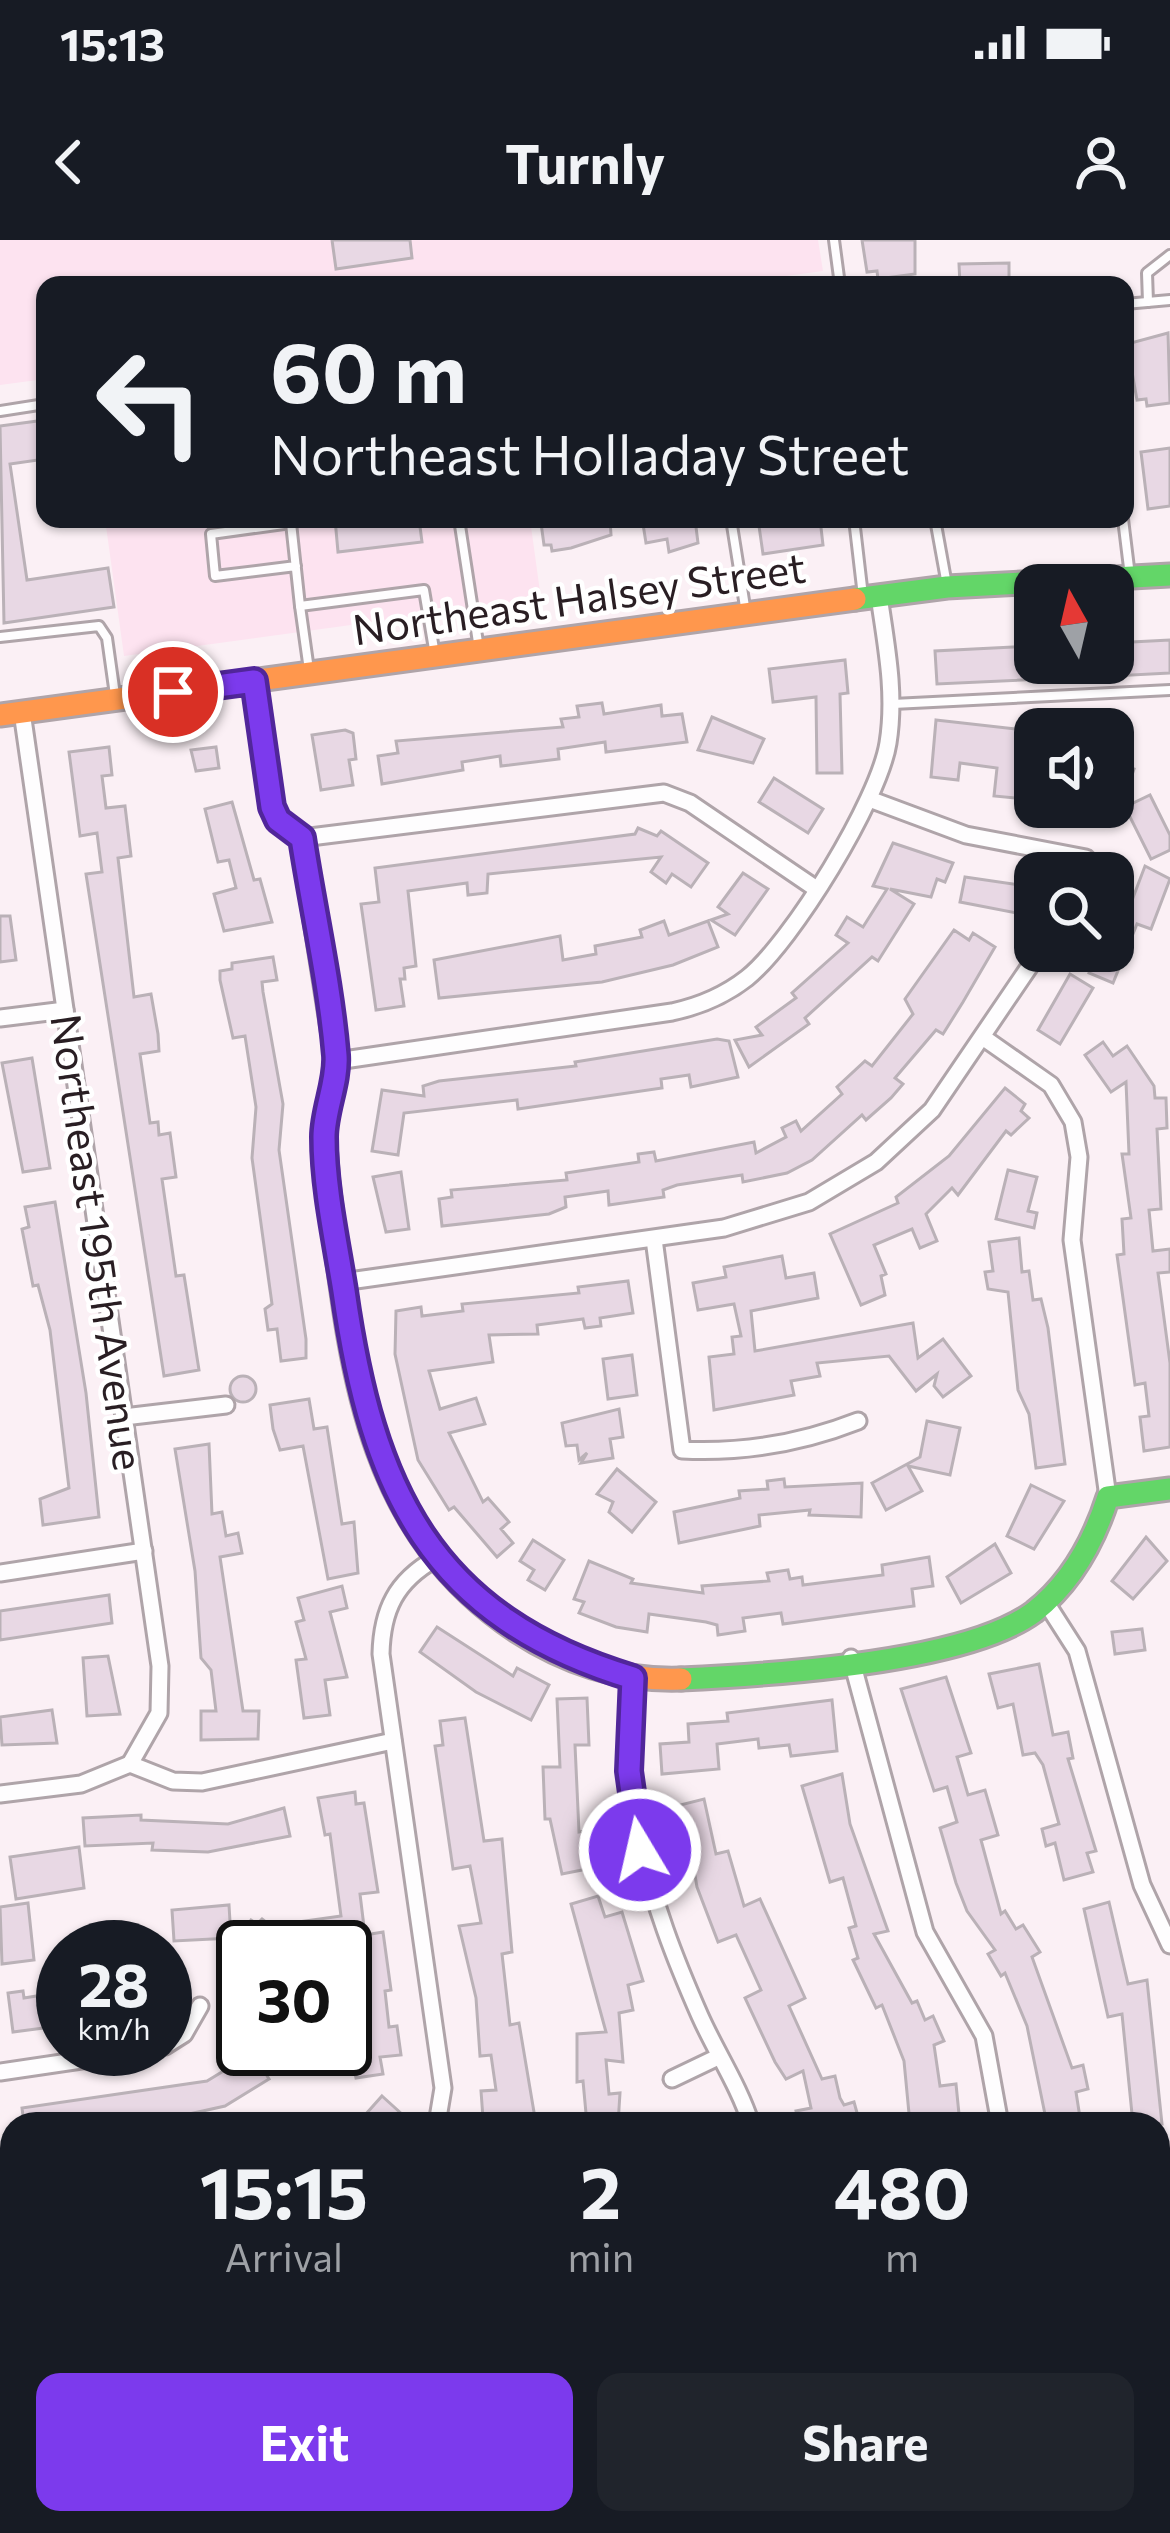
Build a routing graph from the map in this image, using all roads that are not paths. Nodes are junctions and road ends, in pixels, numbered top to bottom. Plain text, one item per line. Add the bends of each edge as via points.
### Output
1 (834, 240) edge
2 (1170, 255) edge
3 (839, 276) edge
4 (1170, 300) edge
5 (1148, 302) junction
6 (1134, 303) edge
7 (36, 405) edge
8 (0, 411) edge
9 (248, 528) edge
10 (292, 528) edge
11 (460, 528) edge
12 (733, 528) edge
13 (856, 528) edge
14 (937, 528) edge
15 (1124, 528) edge
16 (1128, 564) edge
17 (296, 566) junction
18 (1170, 575) edge
19 (1134, 577) edge
20 (1014, 583) edge
21 (947, 587) junction
22 (871, 597) junction
23 (301, 606) junction
24 (747, 614) junction
25 (0, 637) edge
26 (479, 650) junction
27 (435, 656) junction
28 (309, 674) junction
29 (254, 681) junction
30 (1170, 690) edge
31 (116, 700) junction
32 (892, 704) junction
33 (11, 714) edge
34 (872, 800) junction
35 (302, 838) junction
36 (1031, 852) edge
37 (814, 888) junction
38 (1026, 972) edge
39 (64, 1010) junction
40 (0, 1018) edge
41 (984, 1038) junction
42 (337, 1061) junction
43 (654, 1239) junction
44 (342, 1282) junction
45 (226, 1405) dead end
46 (124, 1417) junction
47 (858, 1421) dead end
48 (1170, 1489) edge
49 (1108, 1497) junction
50 (144, 1551) junction
51 (434, 1559) junction
52 (0, 1573) edge
53 (1045, 1601) junction
54 (851, 1658) junction
55 (633, 1678) junction
56 (393, 1741) junction
57 (130, 1764) junction
58 (0, 1794) edge
59 (1170, 1945) edge
60 (200, 2006) dead end
61 (192, 2020) edge
62 (718, 2057) junction
63 (36, 2067) edge
64 (0, 2072) edge
65 (672, 2079) dead end
66 (439, 2112) edge
67 (745, 2112) edge
68 (998, 2112) edge

1 - 3 lane
2 - 5 lane via 1147,273
4 - 5 lane
5 - 6 lane
7 - 8 lane
9 - 17 lane via 211,534 215,576
10 - 17 lane
11 - 26 lane
12 - 24 lane
13 - 22 lane
14 - 21 lane
15 - 16 lane
17 - 23 lane
18 - 19 street, Northeast Halsey Street
20 - 21 street, Northeast Halsey Street
21 - 22 street, Northeast Halsey Street
22 - 24 street, Northeast Halsey Street
22 - 32 street
23 - 27 lane via 424,590
23 - 28 lane
24 - 26 street, Northeast Halsey Street
25 - 31 lane via 99,626
26 - 27 street, Northeast Halsey Street
27 - 28 street, Northeast Halsey Street
28 - 29 street, Northeast Halsey Street
29 - 31 street, Northeast Halsey Street
29 - 35 street via 272,807
30 - 32 lane
31 - 33 street, Northeast Halsey Street
32 - 34 street
33 - 39 street, Northeast 195th Avenue
34 - 36 street
34 - 37 street
35 - 37 street via 664,793
35 - 42 street
37 - 42 street via 758,968 692,1008
38 - 41 street
39 - 40 street
39 - 46 street, Northeast 195th Avenue
41 - 43 street via 932,1110 844,1183 778,1214
41 - 49 street via 1051,1085 1073,1122 1079,1157 1072,1240
42 - 44 street via 324,1133
43 - 44 street
43 - 47 street via 682,1450 818,1437
44 - 51 street via 362,1396 387,1478
45 - 46 street
46 - 50 street, Northeast 195th Avenue
48 - 49 street
49 - 53 street via 1085,1554
50 - 52 street
50 - 57 street, Northeast 195th Avenue via 162,1691 159,1713
51 - 55 street via 508,1624
51 - 56 street via 400,1585 381,1630
53 - 54 street via 995,1633
53 - 59 street via 1077,1651 1142,1885
54 - 55 street via 718,1678
54 - 68 street via 925,1932 984,2036
55 - 62 street via 629,1771 647,1883
56 - 57 street via 202,1782 173,1781
56 - 66 street via 442,2088
57 - 58 street via 81,1784
60 - 61 street
62 - 65 street
62 - 67 street
63 - 64 street

